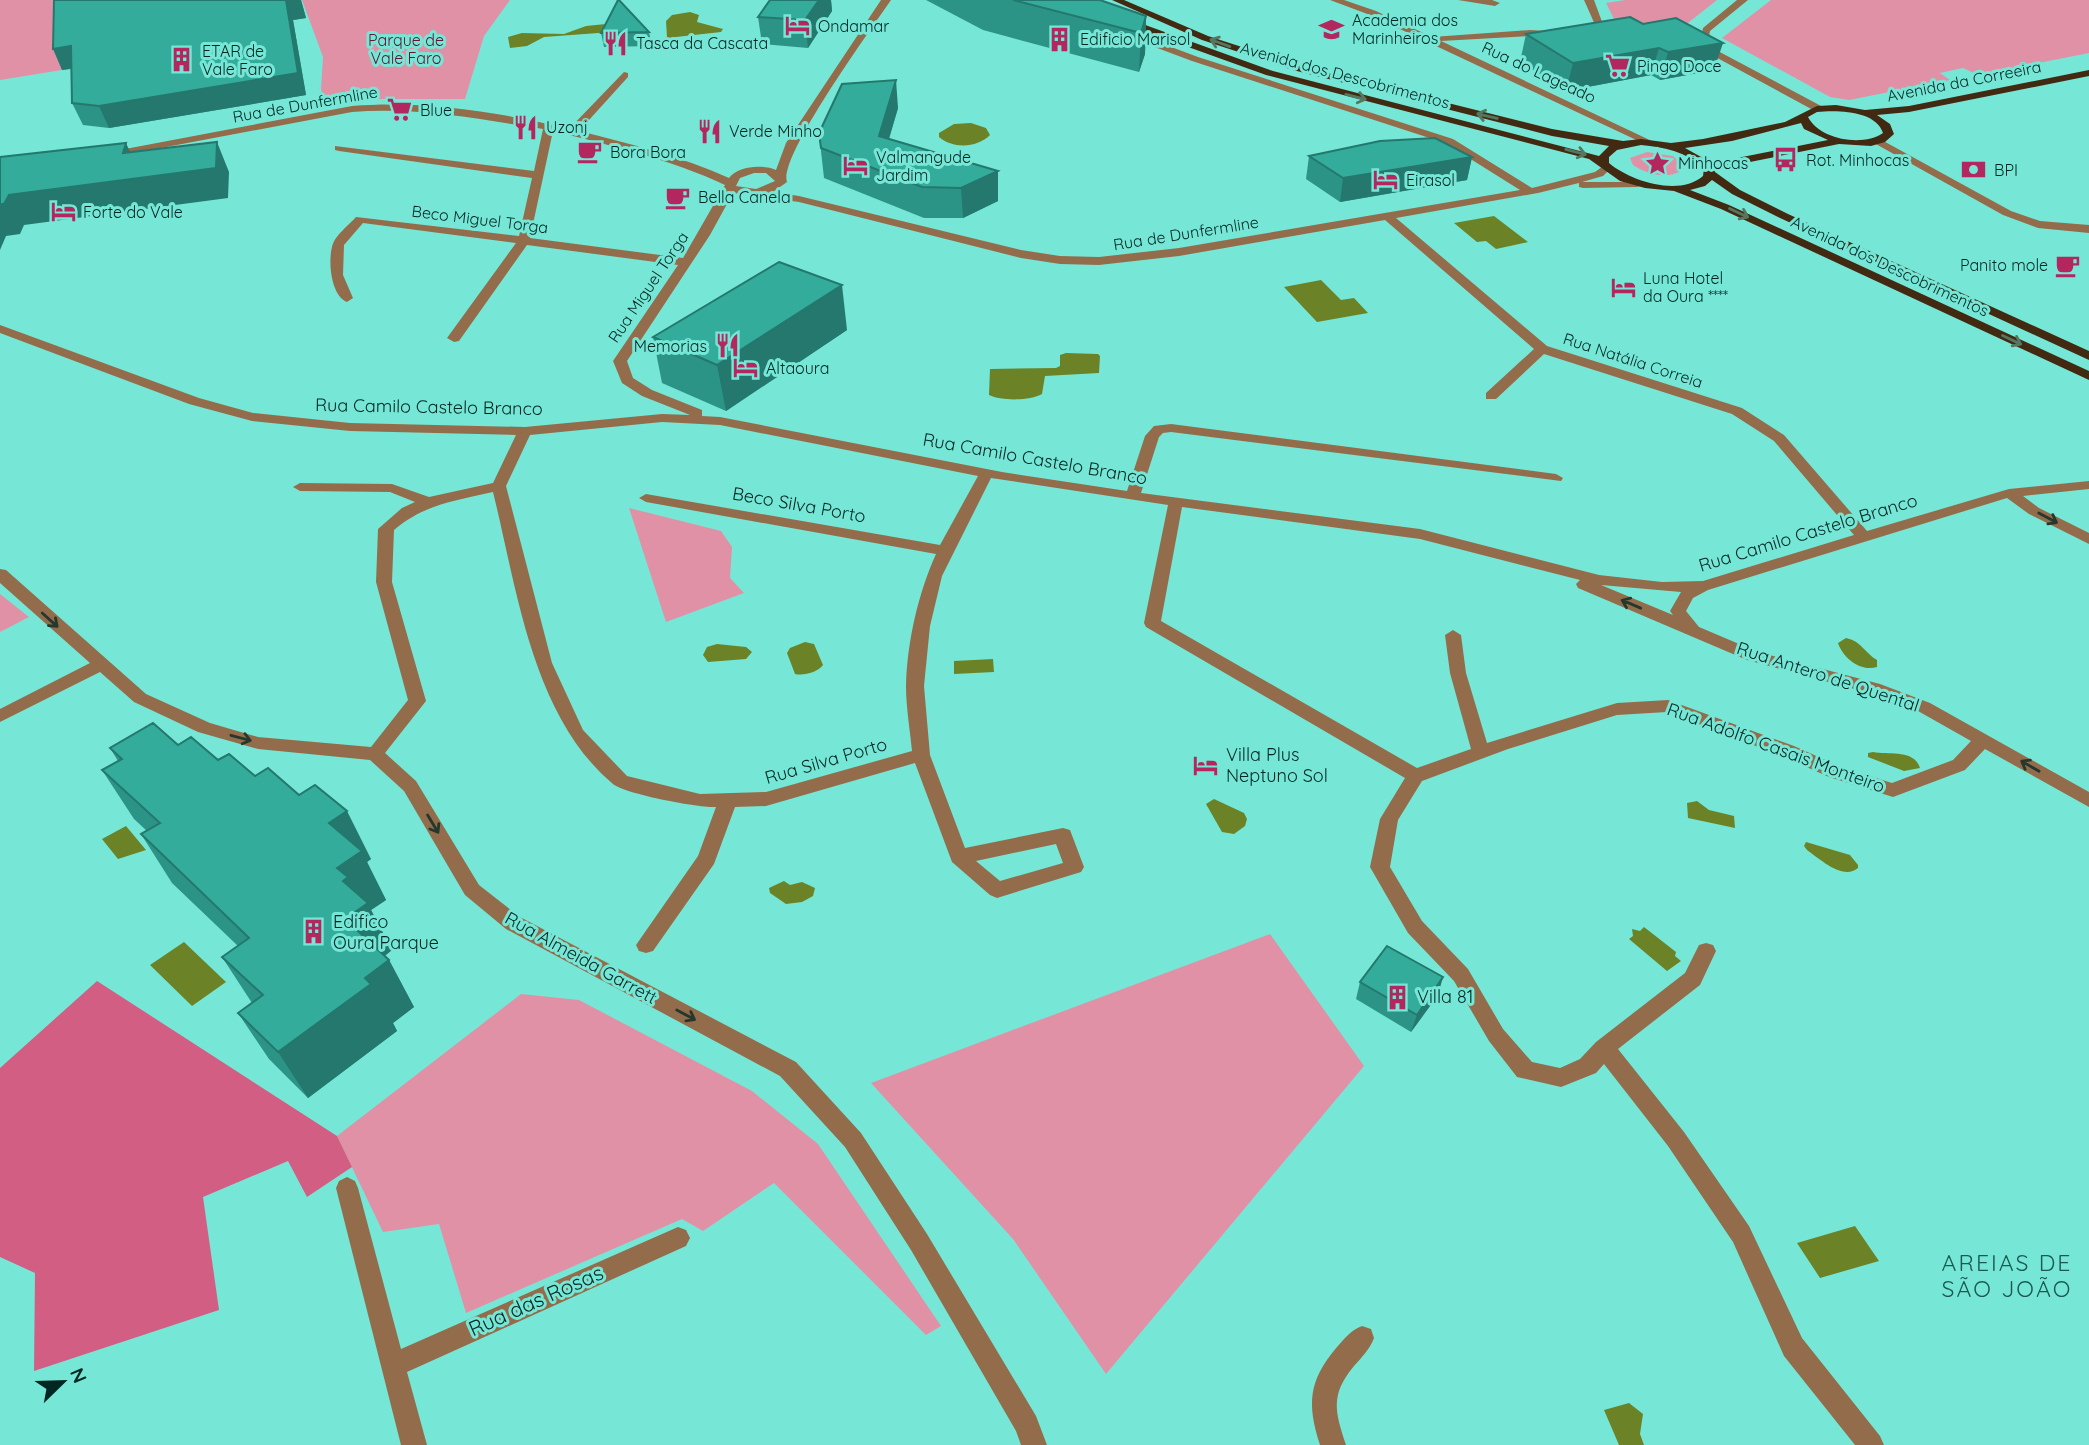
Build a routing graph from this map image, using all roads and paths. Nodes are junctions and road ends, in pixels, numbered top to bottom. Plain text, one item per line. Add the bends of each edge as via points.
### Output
1 (886, 0) edge
2 (1084, 0) edge
3 (1117, 0) edge
4 (1335, 0) edge
5 (1463, 0) edge
6 (1588, 0) edge
7 (1743, 0) edge
8 (1495, 3) dead end
9 (879, 5) edge
10 (1107, 25) edge
11 (1572, 34) edge
12 (1616, 36) edge
13 (1431, 40) junction
14 (1690, 41) edge
15 (1703, 41) junction
16 (2089, 73) edge
17 (624, 75) dead end
18 (2089, 79) edge
19 (1819, 109) junction
20 (1845, 109) junction
21 (1804, 117) junction
22 (549, 127) junction
23 (1889, 128) junction
24 (572, 132) junction
25 (1878, 141) junction
26 (1846, 142) junction
27 (1651, 143) junction
28 (792, 144) junction
29 (1626, 144) junction
30 (1668, 145) junction
31 (339, 148) dead end
32 (93, 157) edge
33 (1605, 164) junction
34 (694, 166) junction
35 (1710, 170) junction
36 (748, 171) junction
37 (538, 175) junction
38 (780, 179) junction
39 (1637, 184) junction
40 (730, 185) junction
41 (1675, 188) junction
42 (1534, 190) junction
43 (756, 193) junction
44 (799, 199) junction
45 (1388, 216) junction
46 (2089, 229) edge
47 (704, 235) junction
48 (524, 240) junction
49 (686, 262) junction
50 (347, 298) dead end
51 (0, 329) edge
52 (454, 338) dead end
53 (1542, 349) junction
54 (2089, 356) edge
55 (2089, 376) edge
56 (647, 393) junction
57 (1491, 396) dead end
58 (635, 420) junction
59 (720, 421) junction
60 (525, 432) junction
61 (987, 473) junction
62 (1556, 478) dead end
63 (2089, 485) edge
64 (499, 486) junction
65 (300, 487) dead end
66 (2009, 493) junction
67 (1133, 496) junction
68 (646, 498) dead end
69 (428, 502) junction
70 (1176, 502) junction
71 (1863, 536) junction
72 (2089, 540) edge
73 (945, 551) junction
74 (1543, 566) junction
75 (0, 574) edge
76 (1704, 586) junction
77 (1693, 631) junction
78 (1452, 635) dead end
79 (100, 665) junction
80 (0, 716) edge
81 (1983, 740) junction
82 (1481, 752) junction
83 (375, 754) junction
84 (921, 755) junction
85 (1416, 776) junction
86 (728, 800) junction
87 (2089, 800) edge
88 (959, 857) junction
89 (646, 945) dead end
90 (1706, 951) dead end
91 (1604, 1048) junction
92 (347, 1188) dead end
93 (678, 1238) dead end
94 (1362, 1338) dead end
95 (394, 1365) junction
96 (414, 1445) edge
97 (1034, 1445) edge
98 (1333, 1445) edge
99 (1871, 1445) edge

1 - 9 street
2 -> 33 main road, Avenida dos Descobrimentos via 1224,58 1309,85 1567,150
29 -> 3 main road, Avenida dos Descobrimentos via 1419,101 1308,71 1183,29
4 - 13 street, Rua do Lageado via 1373,12
5 - 8 street
6 - 12 street via 1599,35
7 - 15 street via 1706,30
9 - 28 street
10 - 42 street via 1195,59 1449,141
11 - 13 street
13 - 27 street, Rua do Lageado
14 - 15 street
15 - 19 street via 1713,51
16 - 20 main road, Avenida da Correeira via 1891,112
17 - 24 street
18 - 23 main road, Avenida da Correeira via 1902,117
19 - 20 main road
19 - 21 main road
20 - 23 main road via 1874,117
21 - 26 main road via 1816,133
21 - 30 main road via 1708,141
22 - 24 street, Rua de Dunfermline
22 - 32 street, Rua de Dunfermline via 422,107 387,106
22 - 37 street
23 - 25 main road via 1888,135
24 - 34 street, Rua de Dunfermline
25 - 26 main road
25 - 46 street via 2007,213 2038,224
26 - 35 main road via 1825,142
27 - 29 main road, Avenida dos Descobrimentos
27 - 30 main road, Avenida dos Descobrimentos
28 - 36 street
28 - 38 street
29 - 33 main road via 1608,151
30 - 35 main road, Avenida dos Descobrimentos via 1695,154
31 - 37 street
33 - 39 main road, Avenida dos Descobrimentos
33 - 42 street, Rua de Dunfermline via 1599,174
34 - 36 street, Rua de Dunfermline
34 - 40 street, Rua de Dunfermline
35 - 41 main road via 1700,184
35 - 54 main road, Avenida dos Descobrimentos via 1736,192 1784,216
36 - 38 street, Rua de Dunfermline via 768,170
36 - 40 street, Rua Miguel Torga
37 - 48 street
38 - 43 street, Rua Miguel Torga
38 - 44 street, Rua de Dunfermline
39 - 41 main road
39 - 42 street, Rua de Dunfermline
40 - 43 street, Rua de Dunfermline via 736,191
40 - 47 street, Rua Miguel Torga
41 -> 55 main road, Avenida dos Descobrimentos
42 - 45 street, Rua de Dunfermline
43 - 44 street, Rua de Dunfermline
43 - 47 street, Rua Miguel Torga
44 - 45 street, Rua de Dunfermline via 1021,254 1099,261
45 - 53 street, Rua Natália Correia
47 - 49 street, Rua Miguel Torga
48 - 49 street, Beco Miguel Torga
48 - 50 street, Beco Miguel Torga via 360,219 338,245 337,275
48 - 52 street
49 - 56 street, Rua Miguel Torga via 620,361 627,380
51 - 60 street, Rua Camilo Castelo Branco via 194,401 251,417 350,427
53 - 57 street
53 - 71 street, Rua Natália Correia via 1737,411 1779,438
56 - 58 street via 656,403 651,412
56 - 59 street, Rua Miguel Torga
58 - 59 street, Rua Camilo Castelo Branco
58 - 60 street, Rua Camilo Castelo Branco
59 - 61 street, Rua Camilo Castelo Branco
60 - 64 street
61 - 67 street, Rua Camilo Castelo Branco
61 - 73 street
62 - 67 street via 1171,428 1159,429 1152,436
63 - 66 street, Rua Camilo Castelo Branco
64 - 69 street
64 - 86 street, Rua Silva Porto via 544,663 576,733 621,781 700,800
65 - 69 street via 392,488
66 - 71 street, Rua Camilo Castelo Branco
66 -> 72 street
67 - 70 street, Rua Camilo Castelo Branco
68 - 73 street, Beco Silva Porto
69 - 83 street via 407,511 386,529 384,582 417,701
70 - 74 street, Rua Camilo Castelo Branco via 1420,534
70 - 85 street via 1152,623
71 - 76 street, Rua Camilo Castelo Branco
73 - 84 street via 934,576 920,638 915,686
74 - 76 street, Rua Camilo Castelo Branco via 1599,580
77 -> 74 street, Rua Antero de Quental
75 -> 79 street
76 - 77 street via 1687,595 1678,611
77 - 81 street, Rua Antero de Quental via 1753,656 1874,688 1924,707
78 - 82 street
79 - 80 street
79 -> 83 street via 140,698 204,728 258,743
81 - 82 street, Rua Adolfo Casais Monteiro via 1959,765 1893,790 1668,706 1617,709
87 -> 81 street, Rua Antero de Quental
82 - 85 street, Rua Adolfo Casais Monteiro
83 -> 97 street, Rua Almeida Garrett via 410,786 472,890 513,923 788,1069 860,1151 919,1242 1027,1425
84 - 86 street, Rua Silva Porto via 766,799
84 - 88 street
85 - 91 street via 1389,819 1380,867 1415,927 1461,975 1496,1035 1525,1070 1561,1077 1588,1066
86 - 89 street via 707,859
88 - 88 street via 997,890 1074,867 1063,835
90 - 91 street via 1693,979
91 - 99 street via 1676,1139 1741,1234 1793,1347
92 - 95 street
93 - 95 street, Rua das Rosas
94 - 98 street via 1328,1377 1322,1416
95 - 96 street

